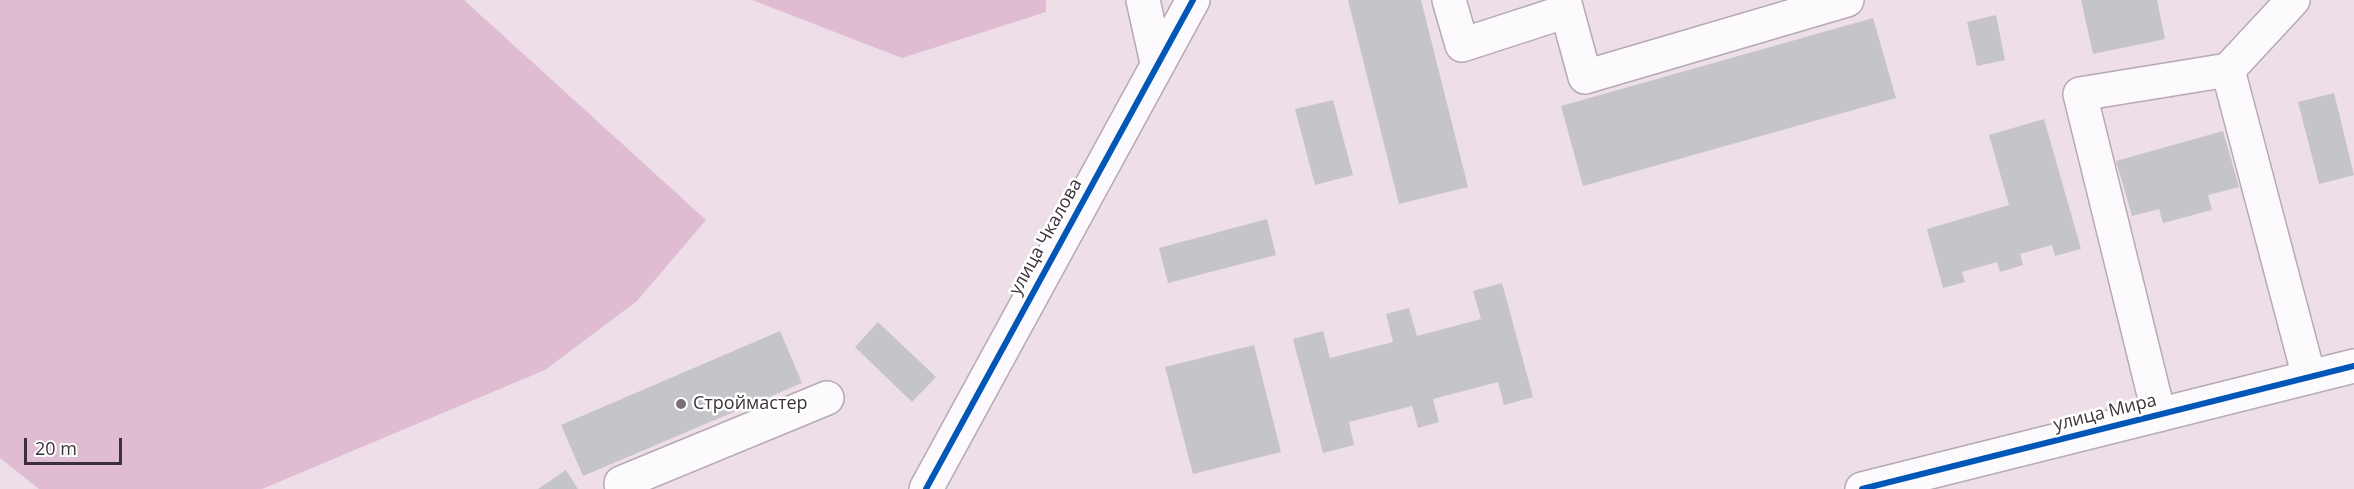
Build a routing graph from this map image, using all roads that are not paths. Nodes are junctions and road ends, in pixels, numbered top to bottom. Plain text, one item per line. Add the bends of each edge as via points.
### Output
1 (1143, 0) edge
2 (1192, 0) edge
3 (1449, 0) edge
4 (1848, 0) edge
5 (2293, 0) edge
6 (1565, 6) edge
7 (1157, 63) junction
8 (2228, 70) junction
9 (2354, 366) edge
10 (2309, 377) junction
11 (826, 398) dead end
12 (2159, 416) junction
13 (622, 489) edge
14 (926, 489) edge
15 (1862, 489) edge

1 - 7 street
2 - 7 street, улица Чкалова
3 - 6 street via 1462,45
4 - 6 street via 1585,77
5 - 8 street
7 - 14 street, улица Чкалова
8 - 10 street
8 - 12 street via 2080,94
9 - 10 street, улица Мира
10 - 12 street, улица Мира
11 - 13 street via 621,483
12 - 15 street, улица Мира

